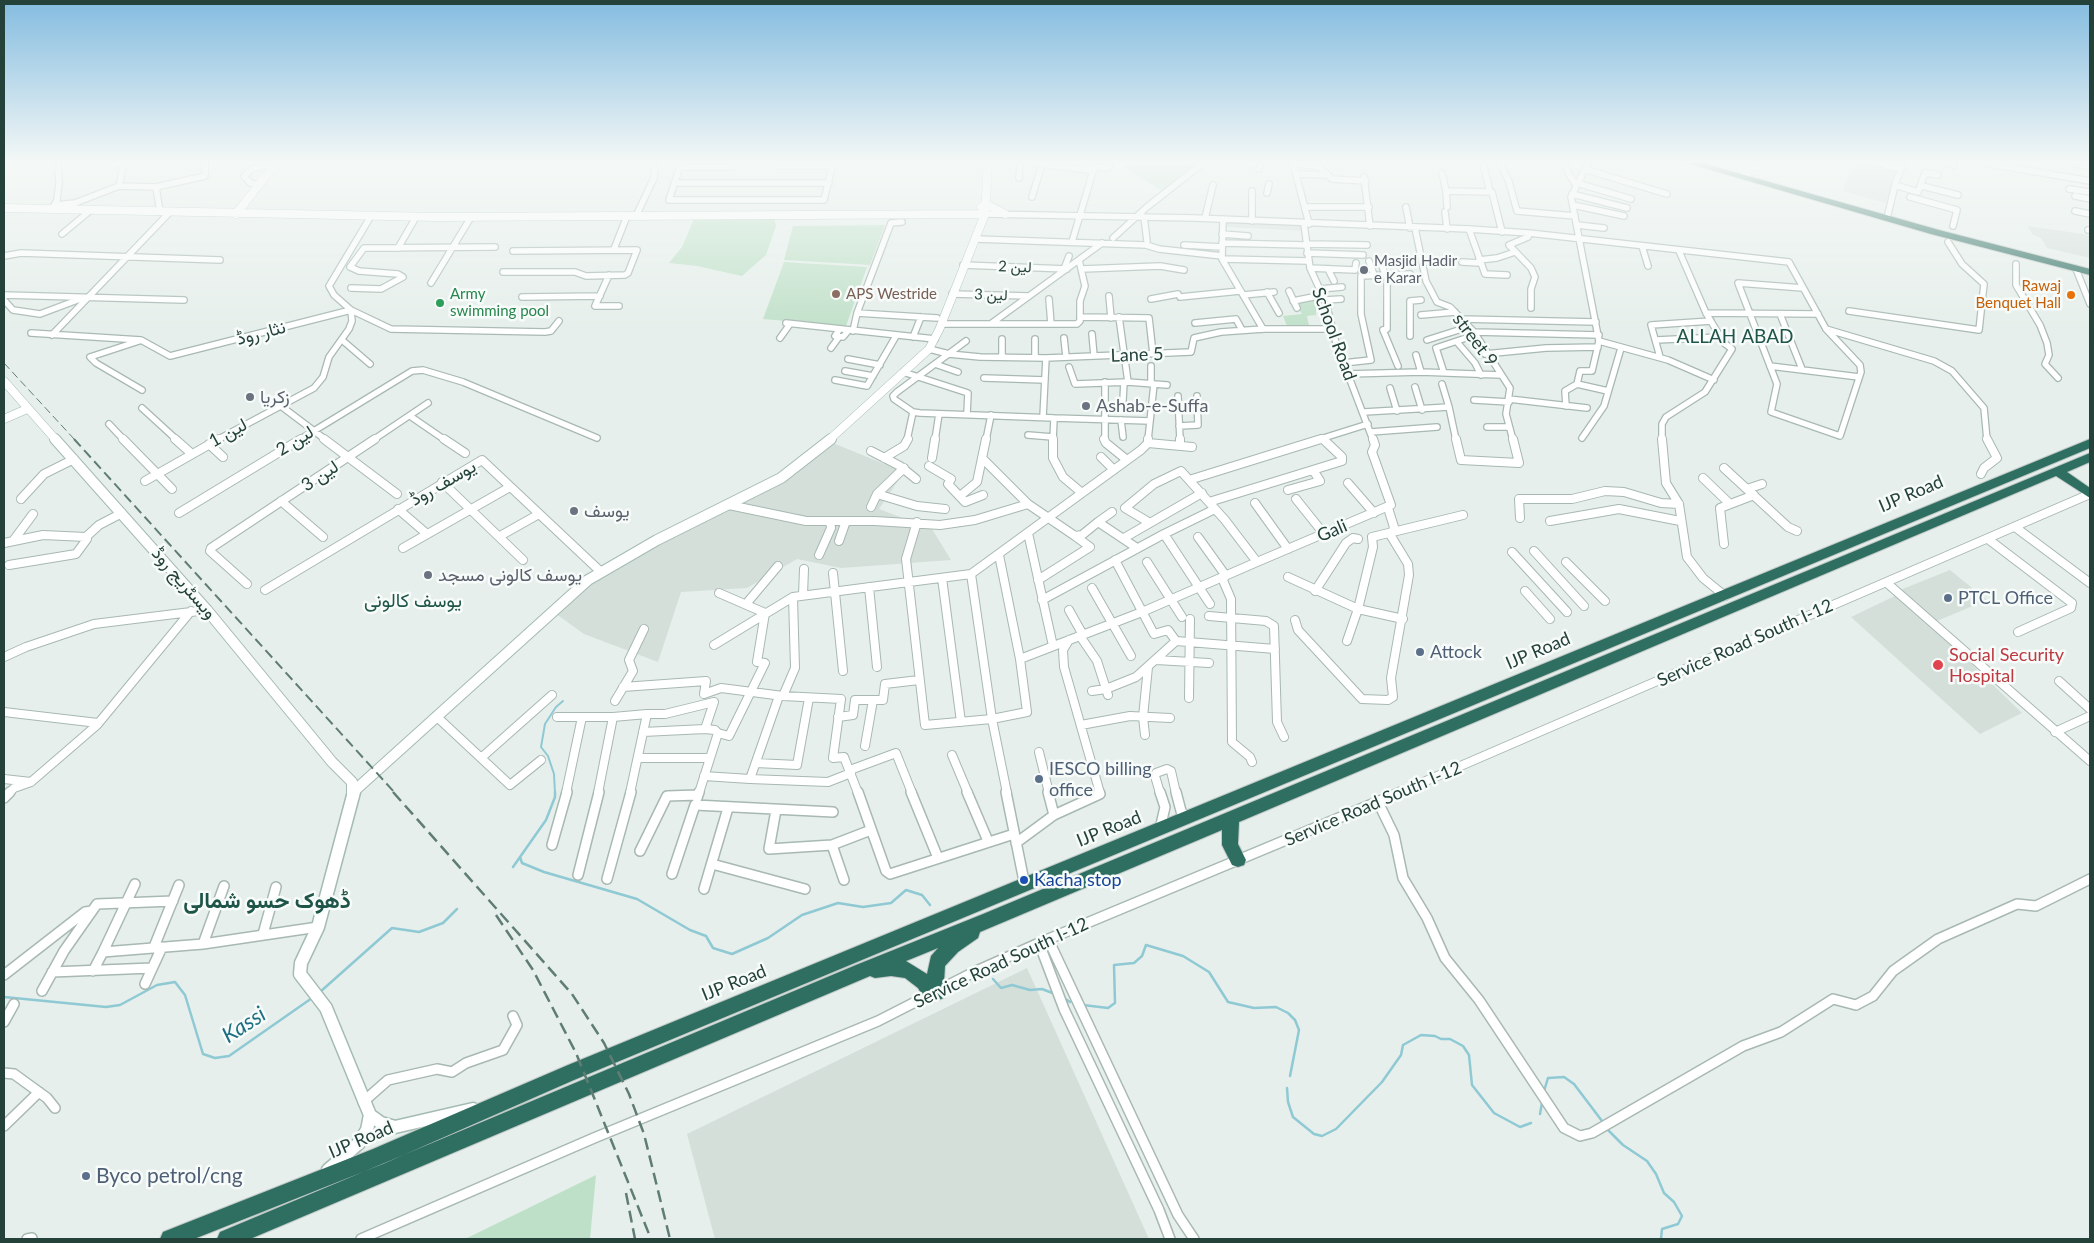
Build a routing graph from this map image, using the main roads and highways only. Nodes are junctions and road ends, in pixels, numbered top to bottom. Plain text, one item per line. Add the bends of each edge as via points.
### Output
1 (971, 221) edge
2 (983, 221) edge
3 (1906, 221) edge
4 (1908, 221) edge
5 (980, 229) junction
6 (2090, 267) edge
7 (2090, 272) edge
8 (4, 381) edge
9 (27, 409) junction
10 (4, 419) edge
11 (2090, 443) edge
12 (2088, 462) edge
13 (2058, 472) junction
14 (2089, 496) edge
15 (1833, 557) junction
16 (352, 792) junction
17 (1232, 817) junction
18 (1238, 860) road end
19 (989, 920) junction
20 (862, 971) junction
21 (496, 1105) junction
22 (370, 1115) junction
23 (298, 1189) junction
24 (170, 1239) edge
25 (227, 1239) edge

1 - 5 main road
2 - 5 main road
3 - 7 highway
4 - 6 highway
5 - 16 main road via 929,349 864,409 781,478 658,540 580,586
8 - 9 main road, ویسٹریج روڈ
9 - 10 main road
9 - 16 main road, ویسٹریج روڈ via 207,610 352,782
11 - 15 highway, IJP Road
12 - 13 highway, IJP Road
13 - 14 highway
13 - 15 highway, IJP Road
15 - 17 highway, IJP Road
15 - 21 highway, IJP Road via 1725,596
16 - 22 main road via 318,927 300,969 325,1011
17 - 18 highway via 1230,845
17 - 19 highway, IJP Road
19 - 20 highway, IJP Road
19 - 20 highway via 952,946 937,962 934,976 936,993 908,970
20 - 25 highway, IJP Road
21 - 22 main road via 395,1127
21 - 23 highway, IJP Road
22 - 23 main road via 363,1137 350,1152
23 - 24 highway, IJP Road

